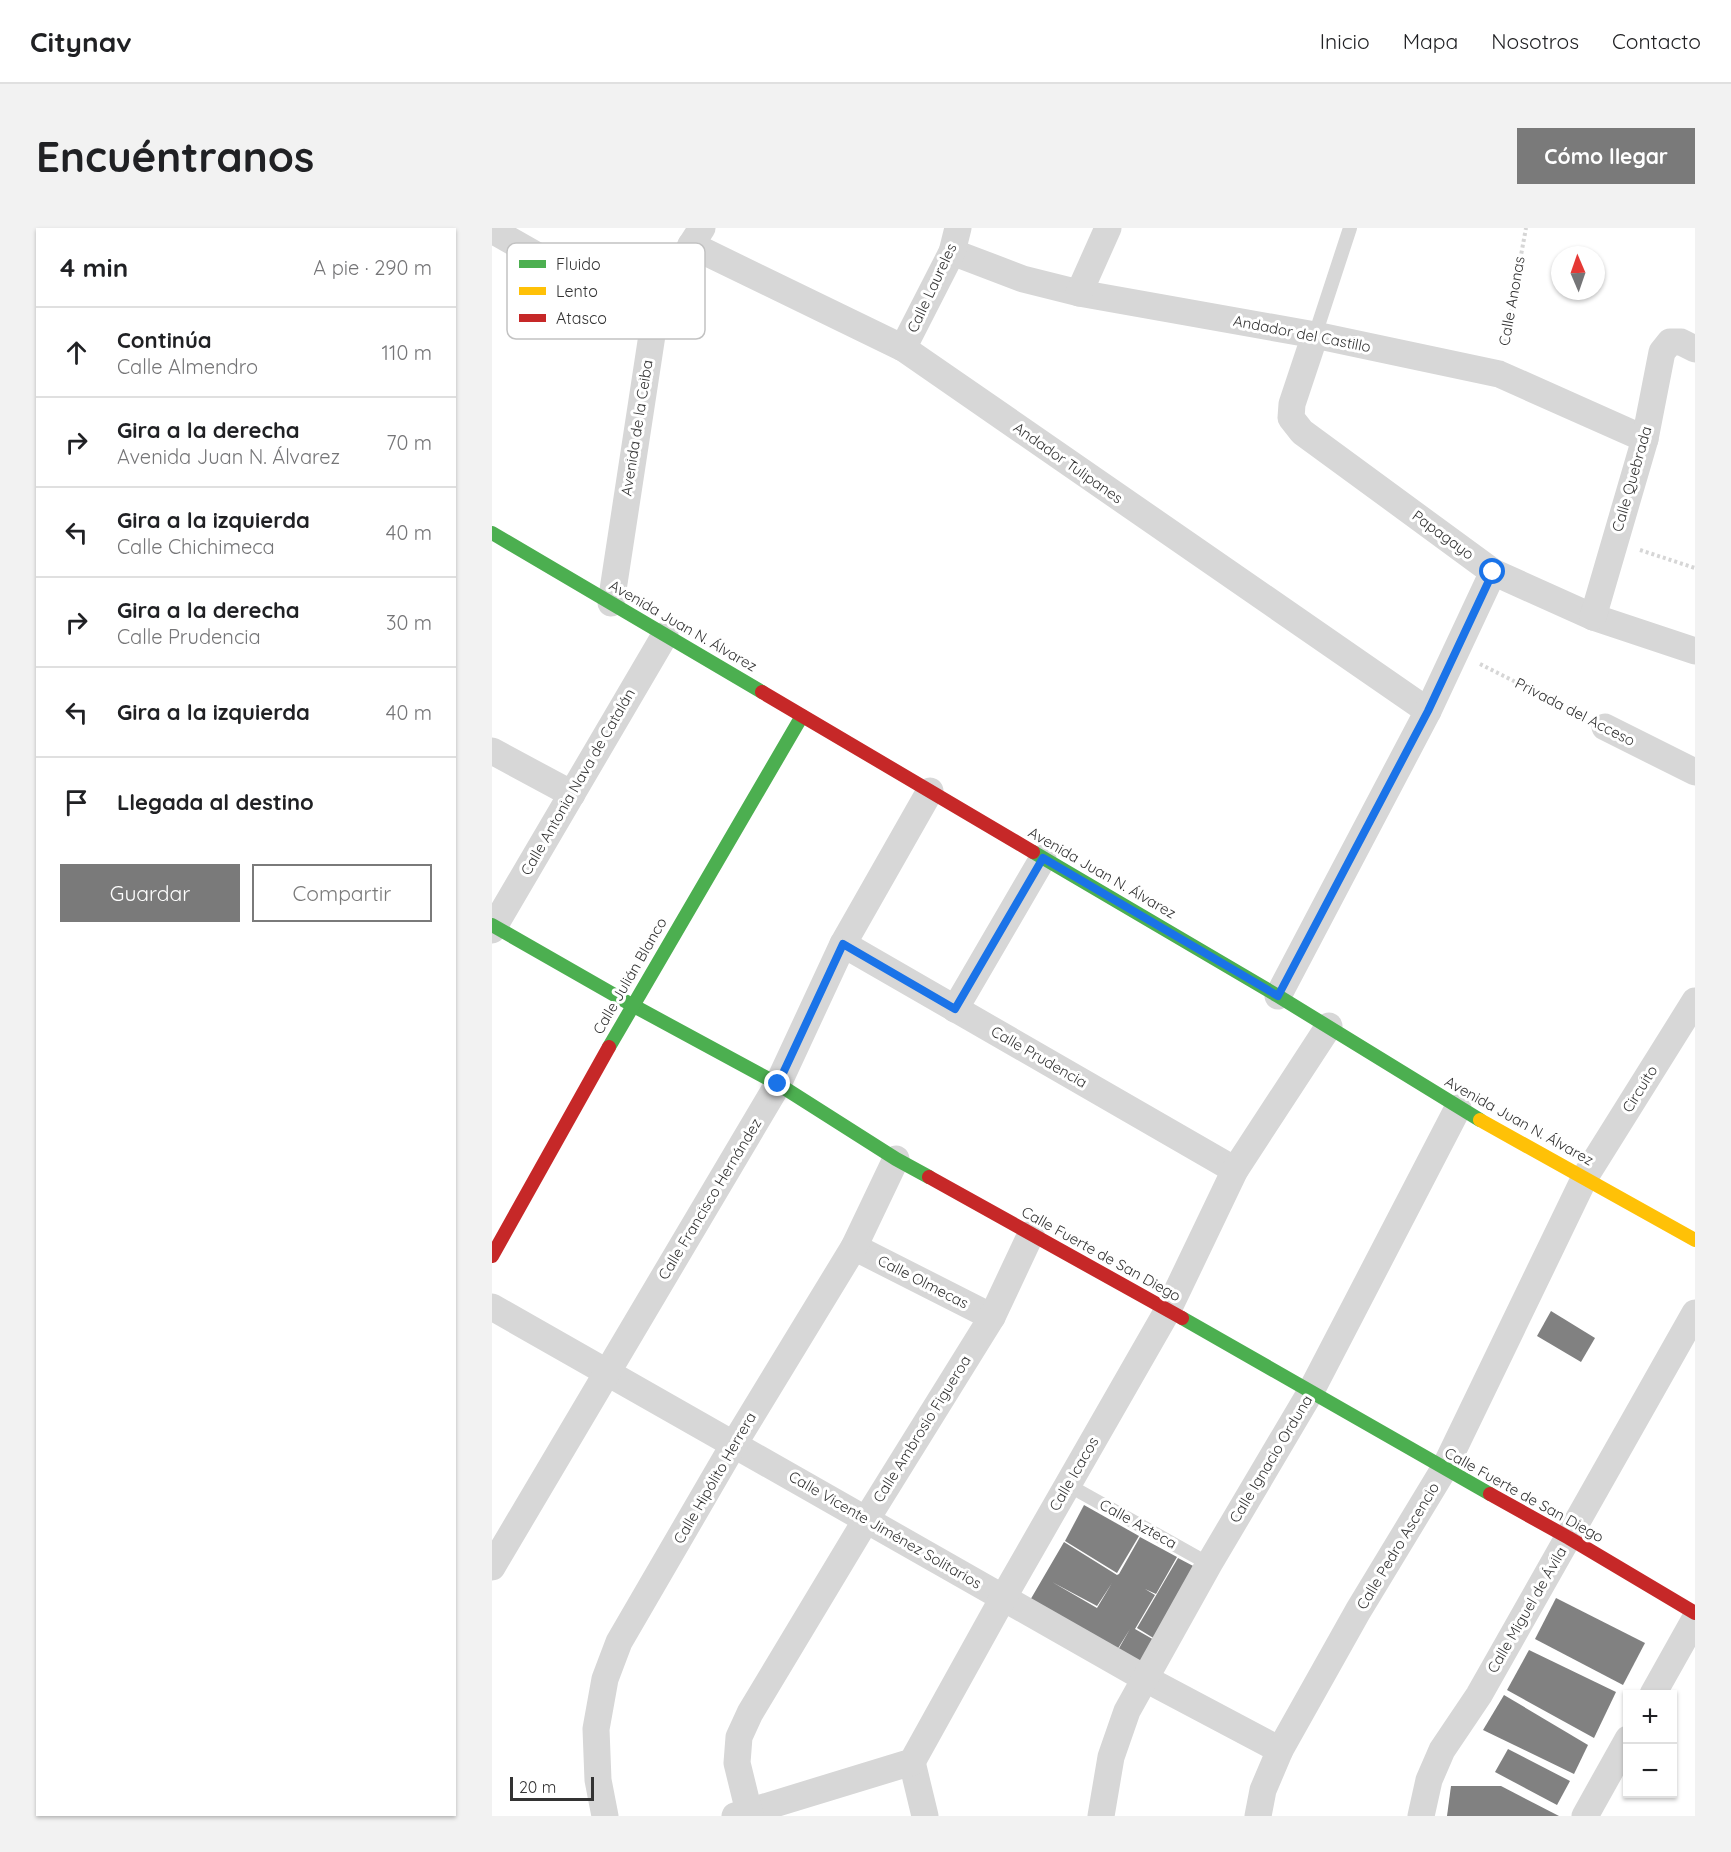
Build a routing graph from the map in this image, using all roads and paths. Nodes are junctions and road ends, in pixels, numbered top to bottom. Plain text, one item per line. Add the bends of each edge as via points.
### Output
1 (1108, 228) edge
2 (1350, 228) edge
3 (1526, 228) edge
4 (492, 230) edge
5 (696, 237) edge
6 (955, 240) edge
7 (515, 243) edge
8 (1080, 293) junction
9 (1315, 335) junction
10 (651, 339) edge
11 (1682, 346) edge
12 (903, 348) junction
13 (1499, 374) junction
14 (1645, 439) junction
15 (492, 533) edge
16 (1614, 541) junction
17 (1695, 568) edge
18 (1493, 572) junction
19 (611, 603) junction
20 (1593, 617) junction
21 (665, 635) junction
22 (1695, 651) edge
23 (1455, 652) junction
24 (1428, 711) junction
25 (802, 716) junction
26 (1605, 727) joint
27 (492, 750) edge
28 (1695, 772) edge
29 (930, 791) junction
30 (572, 794) junction
31 (1043, 858) junction
32 (493, 927) edge
33 (843, 944) junction
34 (1278, 996) junction
35 (1695, 1001) edge
36 (632, 1005) junction
37 (955, 1009) junction
38 (1329, 1026) junction
39 (778, 1084) junction
40 (1458, 1108) junction
41 (896, 1159) junction
42 (1235, 1170) junction
43 (1584, 1177) junction
44 (1031, 1234) junction
45 (1695, 1240) edge
46 (854, 1247) junction
47 (492, 1256) edge
48 (492, 1307) edge
49 (1168, 1310) junction
50 (1695, 1313) edge
51 (992, 1317) junction
52 (608, 1371) junction
53 (1310, 1393) junction
54 (734, 1444) junction
55 (1444, 1469) junction
56 (1068, 1485) junction
57 (866, 1520) junction
58 (1569, 1538) junction
59 (1209, 1564) junction
60 (492, 1567) edge
61 (1002, 1598) junction
62 (1695, 1612) edge
63 (1695, 1619) edge
64 (1146, 1679) junction
65 (1656, 1690) edge
66 (1625, 1744) edge
67 (1280, 1750) junction
68 (912, 1762) junction
69 (745, 1815) edge
70 (605, 1816) edge
71 (926, 1816) edge
72 (1101, 1816) edge
73 (1258, 1816) edge
74 (1421, 1816) edge
75 (1585, 1816) edge

1 - 8 street
2 - 9 lane
3 - 13 path, Calle Anonas
4 - 7 street
5 - 12 street, Andador Tulipanes
6 - 8 street, Andador del Castillo via 1023,279
6 - 12 street, Calle Laureles
8 - 9 street, Andador del Castillo
9 - 13 street, Andador del Castillo
9 - 18 street, Papagayo via 1291,418 1302,432
10 - 19 street, Avenida de la Ceiba
11 - 14 street, Calle Quebrada via 1662,352
12 - 24 street, Andador Tulipanes
13 - 14 street, Andador del Castillo
14 - 16 street, Calle Quebrada
15 - 19 main road, Avenida Juan N. Álvarez
16 - 17 path
16 - 20 street, Calle Quebrada
18 - 20 street, Papagayo
18 - 23 street
19 - 21 main road, Avenida Juan N. Álvarez
20 - 22 street, Papagayo
21 - 25 main road, Avenida Juan N. Álvarez
21 - 30 street, Calle Antonia Nava de Catalán
23 - 24 street
23 - 26 path, Privada del Acceso
24 - 34 street
25 - 29 main road, Avenida Juan N. Álvarez
25 - 36 main road, Calle Julián Blanco
26 - 28 street, Privada del Acceso
27 - 30 street
29 - 31 main road, Avenida Juan N. Álvarez
29 - 33 street, Calle Francisco Hernández
30 - 32 street, Calle Antonia Nava de Catalán
31 - 34 main road, Avenida Juan N. Álvarez
31 - 37 street
32 - 36 main road, Calle Fuerte de San Diego
33 - 37 street, Calle Prudencia
33 - 39 street, Calle Francisco Hernández
34 - 38 main road, Avenida Juan N. Álvarez
35 - 43 street, Circuito
36 - 39 main road, Calle Fuerte de San Diego
36 - 47 main road, Calle Julián Blanco
37 - 42 street, Calle Prudencia
38 - 40 main road, Avenida Juan N. Álvarez
38 - 42 street, Calle Icacos
39 - 41 main road, Calle Fuerte de San Diego
39 - 52 street, Calle Francisco Hernández
40 - 43 main road, Avenida Juan N. Álvarez
40 - 53 street, Calle Ignacio Orduna
41 - 44 main road, Calle Fuerte de San Diego
41 - 46 street, Calle Hipólito Herrera
42 - 49 street, Calle Icacos
43 - 45 main road, Avenida Juan N. Álvarez
43 - 55 street, Calle Pedro Ascencio
44 - 49 main road, Calle Fuerte de San Diego
44 - 51 street, Calle Ambrosio Figueroa
46 - 51 street, Calle Olmecas
46 - 54 street, Calle Hipólito Herrera
48 - 52 street, Calle Vicente Jiménez Solitarios
49 - 53 main road, Calle Fuerte de San Diego
49 - 56 street, Calle Icacos
50 - 58 street, Calle Miguel de Ávila
51 - 57 street, Calle Ambrosio Figueroa
52 - 54 street, Calle Vicente Jiménez Solitarios
52 - 60 street, Calle Francisco Hernández
53 - 55 main road, Calle Fuerte de San Diego
53 - 59 street, Calle Ignacio Orduna
54 - 57 street, Calle Vicente Jiménez Solitarios
54 - 70 street, Calle Hipólito Herrera via 620,1642 605,1679 596,1729 598,1780
55 - 58 main road, Calle Fuerte de San Diego
55 - 67 street, Calle Pedro Ascencio
56 - 59 lane, Calle Azteca
56 - 61 street, Calle Icacos
57 - 61 street, Calle Vicente Jiménez Solitarios
57 - 69 street, Calle Ambrosio Figueroa via 739,1737 737,1762
58 - 62 main road, Calle Fuerte de San Diego
58 - 74 street, Calle Miguel de Ávila via 1479,1695 1442,1750 1429,1780
59 - 64 street, Calle Ignacio Orduna
61 - 64 street, Calle Vicente Jiménez Solitarios
61 - 68 street, Calle Icacos
63 - 65 street
64 - 67 street, Calle Vicente Jiménez Solitarios
64 - 72 street, Calle Ignacio Orduna via 1127,1712 1111,1757
66 - 75 street
67 - 73 street, Calle Pedro Ascencio via 1263,1790
68 - 69 street
68 - 71 street

